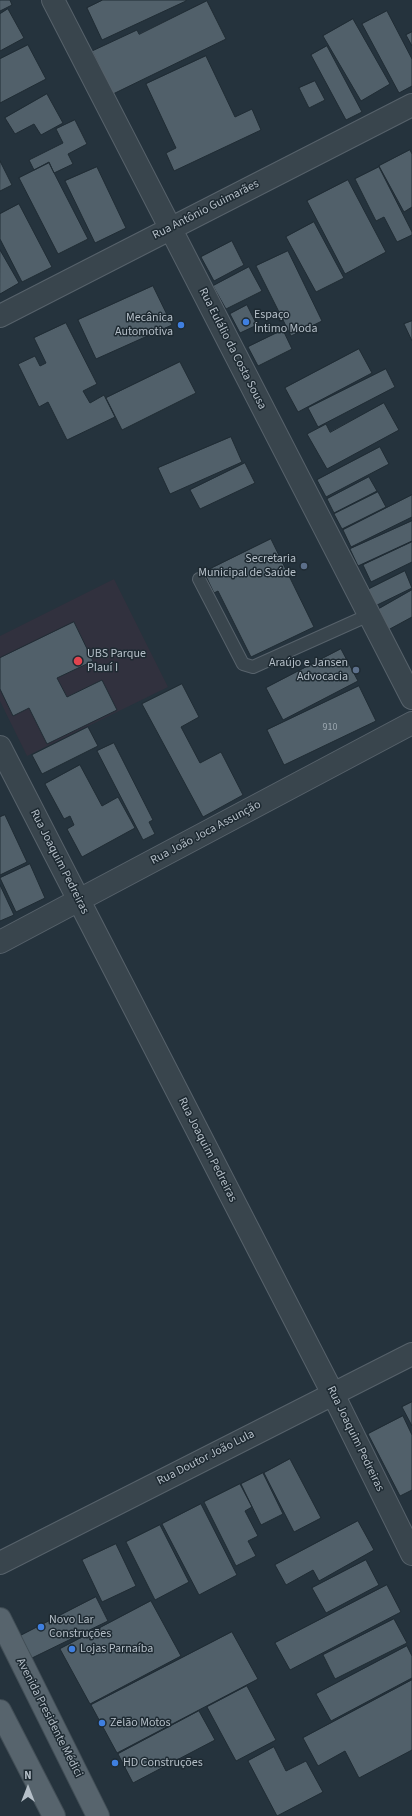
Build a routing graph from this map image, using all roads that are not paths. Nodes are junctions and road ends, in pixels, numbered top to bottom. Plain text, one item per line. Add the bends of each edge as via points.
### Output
1 (53, 0) edge
2 (412, 105) edge
3 (169, 229) junction
4 (0, 316) edge
5 (199, 579) dead end
6 (369, 614) junction
7 (412, 698) edge
8 (412, 723) edge
9 (0, 747) edge
10 (79, 901) junction
11 (0, 942) edge
12 (412, 1354) edge
13 (333, 1394) junction
14 (412, 1554) edge
15 (0, 1563) edge
16 (0, 1619) edge
17 (0, 1711) edge
18 (54, 1816) edge
19 (98, 1816) edge

1 - 3 street, Rua Eulálio da Costa Sousa
2 - 3 street, Rua Antônio Guimarães
3 - 4 street, Rua Antônio Guimarães
3 - 6 street, Rua Eulálio da Costa Sousa
5 - 6 lane via 243,664 253,667
6 - 7 street, Rua Eulálio da Costa Sousa
8 - 10 street, Rua João Joca Assunção
9 - 10 street, Rua Joaquim Pedreiras
10 - 11 street, Rua João Joca Assunção
10 - 13 street, Rua Joaquim Pedreiras
12 - 13 street, Rua Doutor João Lula
13 - 14 street, Rua Joaquim Pedreiras
13 - 15 street, Rua Doutor João Lula
16 - 19 main road, Avenida Presidente Médici
17 - 18 main road

